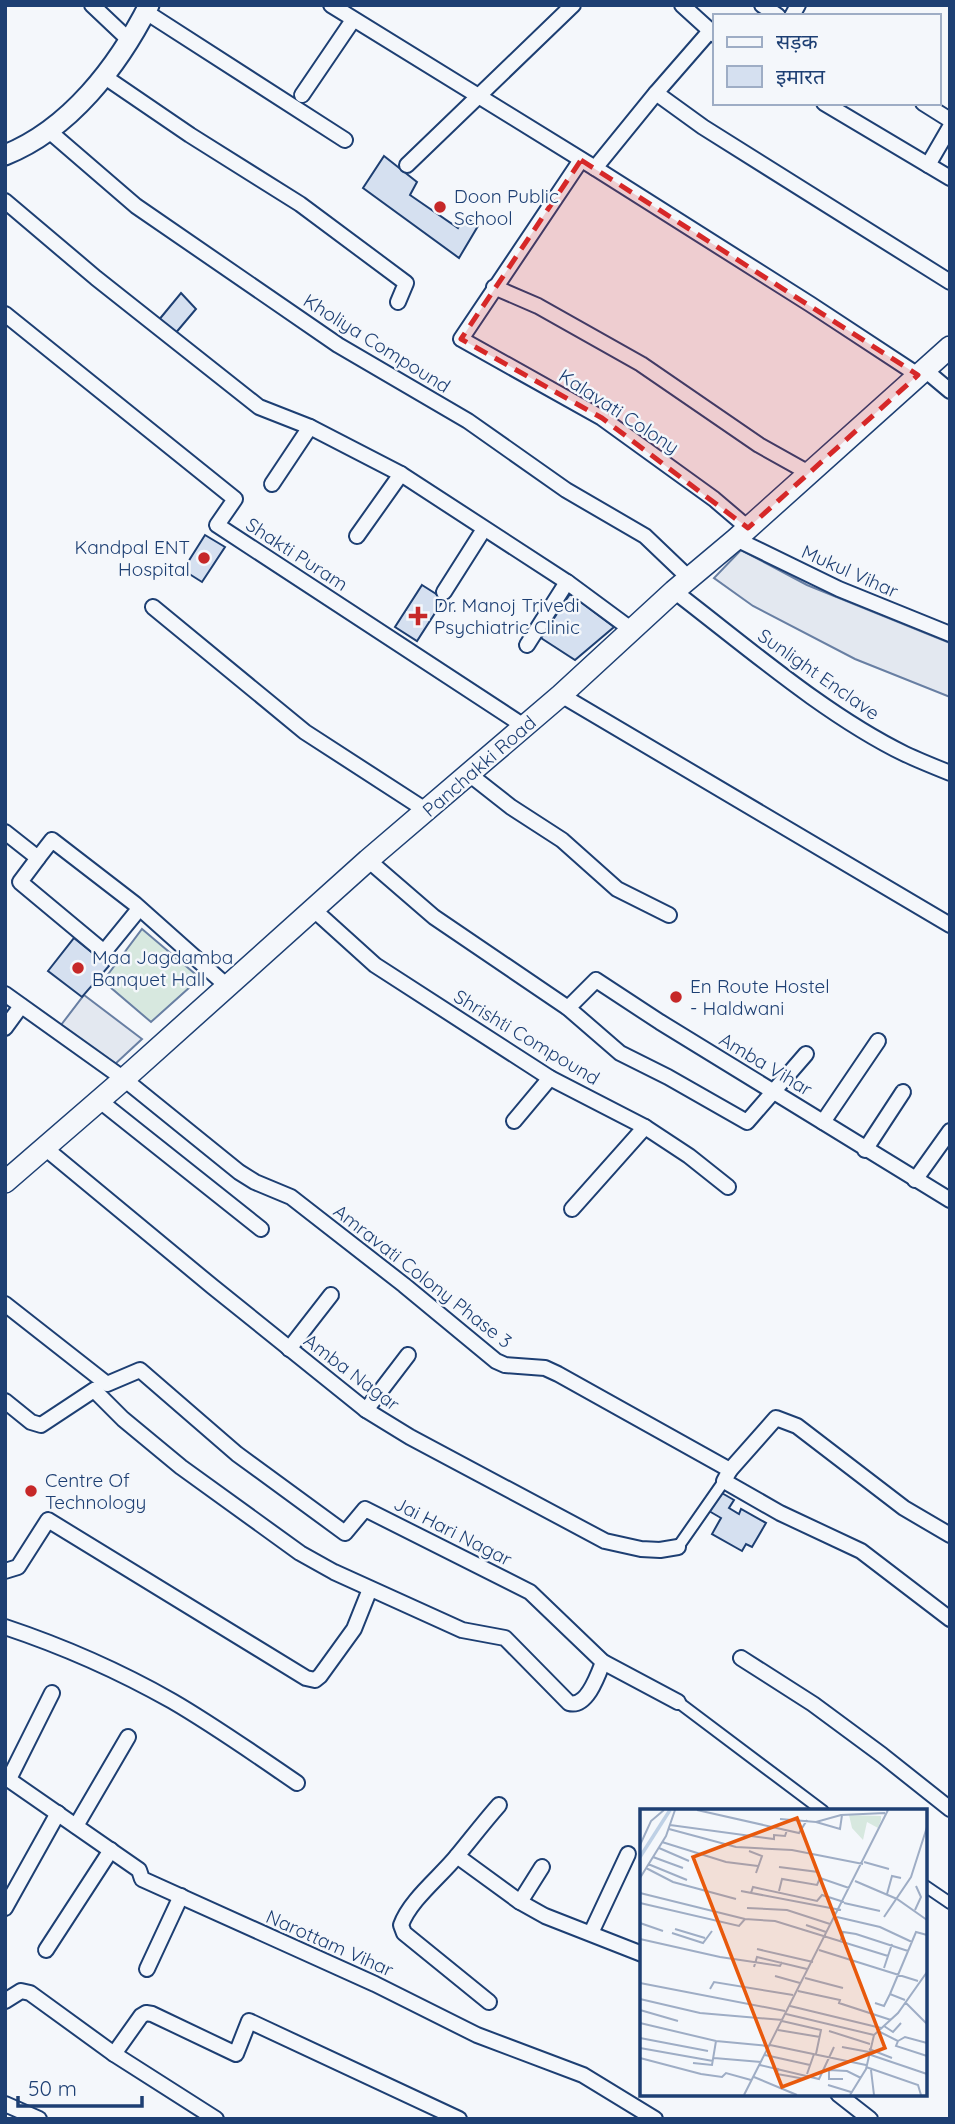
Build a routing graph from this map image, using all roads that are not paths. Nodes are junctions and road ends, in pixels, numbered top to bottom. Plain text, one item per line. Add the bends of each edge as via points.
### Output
1 (92, 5) edge
2 (331, 5) edge
3 (573, 5) edge
4 (682, 5) edge
5 (148, 9) edge
6 (353, 20) junction
7 (713, 33) edge
8 (129, 40) junction
9 (105, 77) junction
10 (656, 93) junction
11 (302, 95) dead end
12 (479, 96) junction
13 (827, 105) edge
14 (926, 105) edge
15 (950, 120) edge
16 (950, 127) edge
17 (49, 131) junction
18 (345, 140) dead end
19 (7, 152) edge
20 (581, 160) junction
21 (407, 165) dead end
22 (928, 165) junction
23 (595, 168) junction
24 (950, 178) edge
25 (5, 201) edge
26 (950, 282) edge
27 (494, 287) junction
28 (398, 302) dead end
29 (5, 314) edge
30 (950, 348) edge
31 (921, 373) junction
32 (950, 391) edge
33 (310, 427) junction
34 (809, 473) junction
35 (401, 474) junction
36 (272, 484) dead end
37 (484, 530) junction
38 (742, 533) junction
39 (357, 536) dead end
40 (567, 582) junction
41 (682, 585) junction
42 (444, 592) dead end
43 (153, 607) dead end
44 (632, 630) junction
45 (950, 634) edge
46 (527, 645) dead end
47 (561, 695) junction
48 (524, 726) junction
49 (950, 773) edge
50 (469, 774) junction
51 (427, 811) junction
52 (5, 832) edge
53 (38, 858) junction
54 (369, 860) junction
55 (139, 908) junction
56 (313, 909) junction
57 (669, 915) dead end
58 (950, 925) edge
59 (227, 986) junction
60 (5, 994) edge
61 (21, 1006) junction
62 (568, 1008) junction
63 (5, 1028) edge
64 (878, 1041) dead end
65 (806, 1054) dead end
66 (550, 1078) junction
67 (124, 1079) junction
68 (773, 1090) junction
69 (903, 1092) dead end
70 (100, 1101) junction
71 (513, 1121) dead end
72 (823, 1122) junction
73 (645, 1127) junction
74 (950, 1132) edge
75 (45, 1148) junction
76 (865, 1150) junction
77 (915, 1180) junction
78 (5, 1182) edge
79 (728, 1186) dead end
80 (950, 1200) edge
81 (572, 1209) dead end
82 (261, 1229) dead end
83 (331, 1295) dead end
84 (5, 1304) edge
85 (289, 1349) junction
86 (408, 1355) dead end
87 (101, 1387) junction
88 (5, 1401) edge
89 (366, 1410) junction
90 (727, 1476) junction
91 (950, 1535) edge
92 (678, 1547) joint
93 (5, 1571) edge
94 (370, 1589) junction
95 (950, 1619) edge
96 (5, 1627) edge
97 (741, 1658) dead end
98 (603, 1662) junction
99 (52, 1693) dead end
100 (678, 1702) joint
101 (128, 1737) dead end
102 (7, 1778) edge
103 (297, 1783) dead end
104 (499, 1805) dead end
105 (820, 1809) edge
106 (950, 1809) edge
107 (58, 1813) junction
108 (76, 1826) junction
109 (111, 1850) junction
110 (628, 1854) dead end
111 (457, 1856) junction
112 (542, 1867) dead end
113 (927, 1887) edge
114 (181, 1896) junction
115 (520, 1902) junction
116 (950, 1903) edge
117 (5, 1908) edge
118 (591, 1933) junction
119 (46, 1950) dead end
120 (640, 1953) edge
121 (147, 1969) dead end
122 (5, 2001) edge
123 (488, 2003) dead end
124 (114, 2054) junction
125 (840, 2096) edge
126 (5, 2104) edge
127 (865, 2118) edge
128 (39, 2119) edge
129 (216, 2119) edge
130 (458, 2119) edge
131 (655, 2119) edge

1 - 8 street
2 - 6 street
3 - 12 street
4 - 7 street
5 - 8 street
5 - 18 street
6 - 11 street
6 - 12 street
7 - 10 street
8 - 9 street
9 - 17 street
9 - 28 street via 300,204 406,283
10 - 23 street
10 - 26 street
12 - 20 street
12 - 21 street
13 - 22 street
14 - 15 street
16 - 22 street
17 - 19 street
17 - 41 street, Kholiya Compound via 136,206 338,345 467,421 566,490 645,536
20 - 23 street
20 - 27 street
22 - 24 street
23 - 31 street
25 - 33 street via 260,407
27 - 34 street via 538,306 640,364 759,445
27 - 38 street, Kalavati Colony via 461,339 602,418 714,499
29 - 48 street, Shakti Puram via 234,499 217,525
30 - 31 main road, Panchakki Road
31 - 32 street
31 - 34 main road, Panchakki Road
33 - 35 street
33 - 36 street
34 - 38 main road, Panchakki Road
35 - 37 street
35 - 39 street
37 - 40 street
37 - 42 street
38 - 41 main road, Panchakki Road
38 - 45 street, Mukul Vihar via 839,589
40 - 44 street
40 - 46 street
41 - 44 main road, Panchakki Road
41 - 49 street, Sunlight Enclave via 812,697 905,754
43 - 51 street via 305,732
44 - 47 main road, Panchakki Road
47 - 48 main road, Panchakki Road
47 - 58 street
48 - 50 main road, Panchakki Road
50 - 51 main road, Panchakki Road
50 - 57 street via 562,840 617,889
51 - 54 main road, Panchakki Road
52 - 53 street
53 - 55 street via 52,840
53 - 55 street via 20,882 104,952
54 - 56 main road, Panchakki Road
54 - 62 street via 434,917
55 - 59 street
56 - 59 main road, Panchakki Road
56 - 66 street, Shrishti Compound via 375,965
59 - 67 main road, Panchakki Road
60 - 61 street, Amravati Colony Phase 3
61 - 63 street
61 - 67 street, Amravati Colony Phase 3
62 - 68 street, Amba Vihar via 596,980
62 - 68 street via 620,1054 747,1122
64 - 72 street
65 - 68 street
66 - 71 street
66 - 73 street, Shrishti Compound
67 - 70 main road, Panchakki Road
67 - 90 street, Amravati Colony Phase 3 via 239,1172 292,1197 496,1361 558,1374
68 - 72 street, Amba Vihar
69 - 76 street
70 - 75 main road, Panchakki Road
70 - 82 street
72 - 76 street, Amba Vihar
73 - 79 street, Shrishti Compound
73 - 81 street
74 - 77 street
75 - 78 main road, Panchakki Road
75 - 85 street, Amba Nagar
76 - 77 street, Amba Vihar
77 - 80 street, Amba Vihar
83 - 85 street
84 - 87 street
85 - 89 street, Amba Nagar
86 - 89 street
87 - 88 street via 41,1425
87 - 94 street via 123,1419 181,1467 300,1553
87 - 98 street, Jai Hari Nagar via 140,1370 237,1454 345,1533 365,1508 530,1592
89 - 92 street, Amba Nagar via 605,1541 641,1549
90 - 91 street via 776,1418 797,1426 904,1508
90 - 92 street
90 - 95 street via 780,1513 861,1551
93 - 94 street via 18,1567 48,1520 314,1680 354,1629
94 - 98 street via 463,1630 505,1638 575,1705 595,1682
96 - 103 street via 104,1666 171,1700
97 - 106 street via 813,1704
98 - 100 street, Jai Hari Nagar
99 - 102 street
100 - 105 street, Jai Hari Nagar
101 - 108 street
102 - 107 street, Narottam Vihar
104 - 111 street
107 - 108 street, Narottam Vihar
107 - 117 street
108 - 109 street, Narottam Vihar
109 - 114 street, Narottam Vihar via 139,1870 142,1879
109 - 119 street
110 - 118 street
111 - 115 street
111 - 123 street via 401,1925 404,1933
112 - 115 street
113 - 116 street
114 - 121 street
114 - 131 street, Narottam Vihar via 477,2035 583,2075
115 - 118 street via 556,1922
118 - 120 street
122 - 124 street via 21,1991 30,1993
124 - 129 street
124 - 130 street via 146,2013 236,2054 249,2021
125 - 127 street
126 - 128 street

